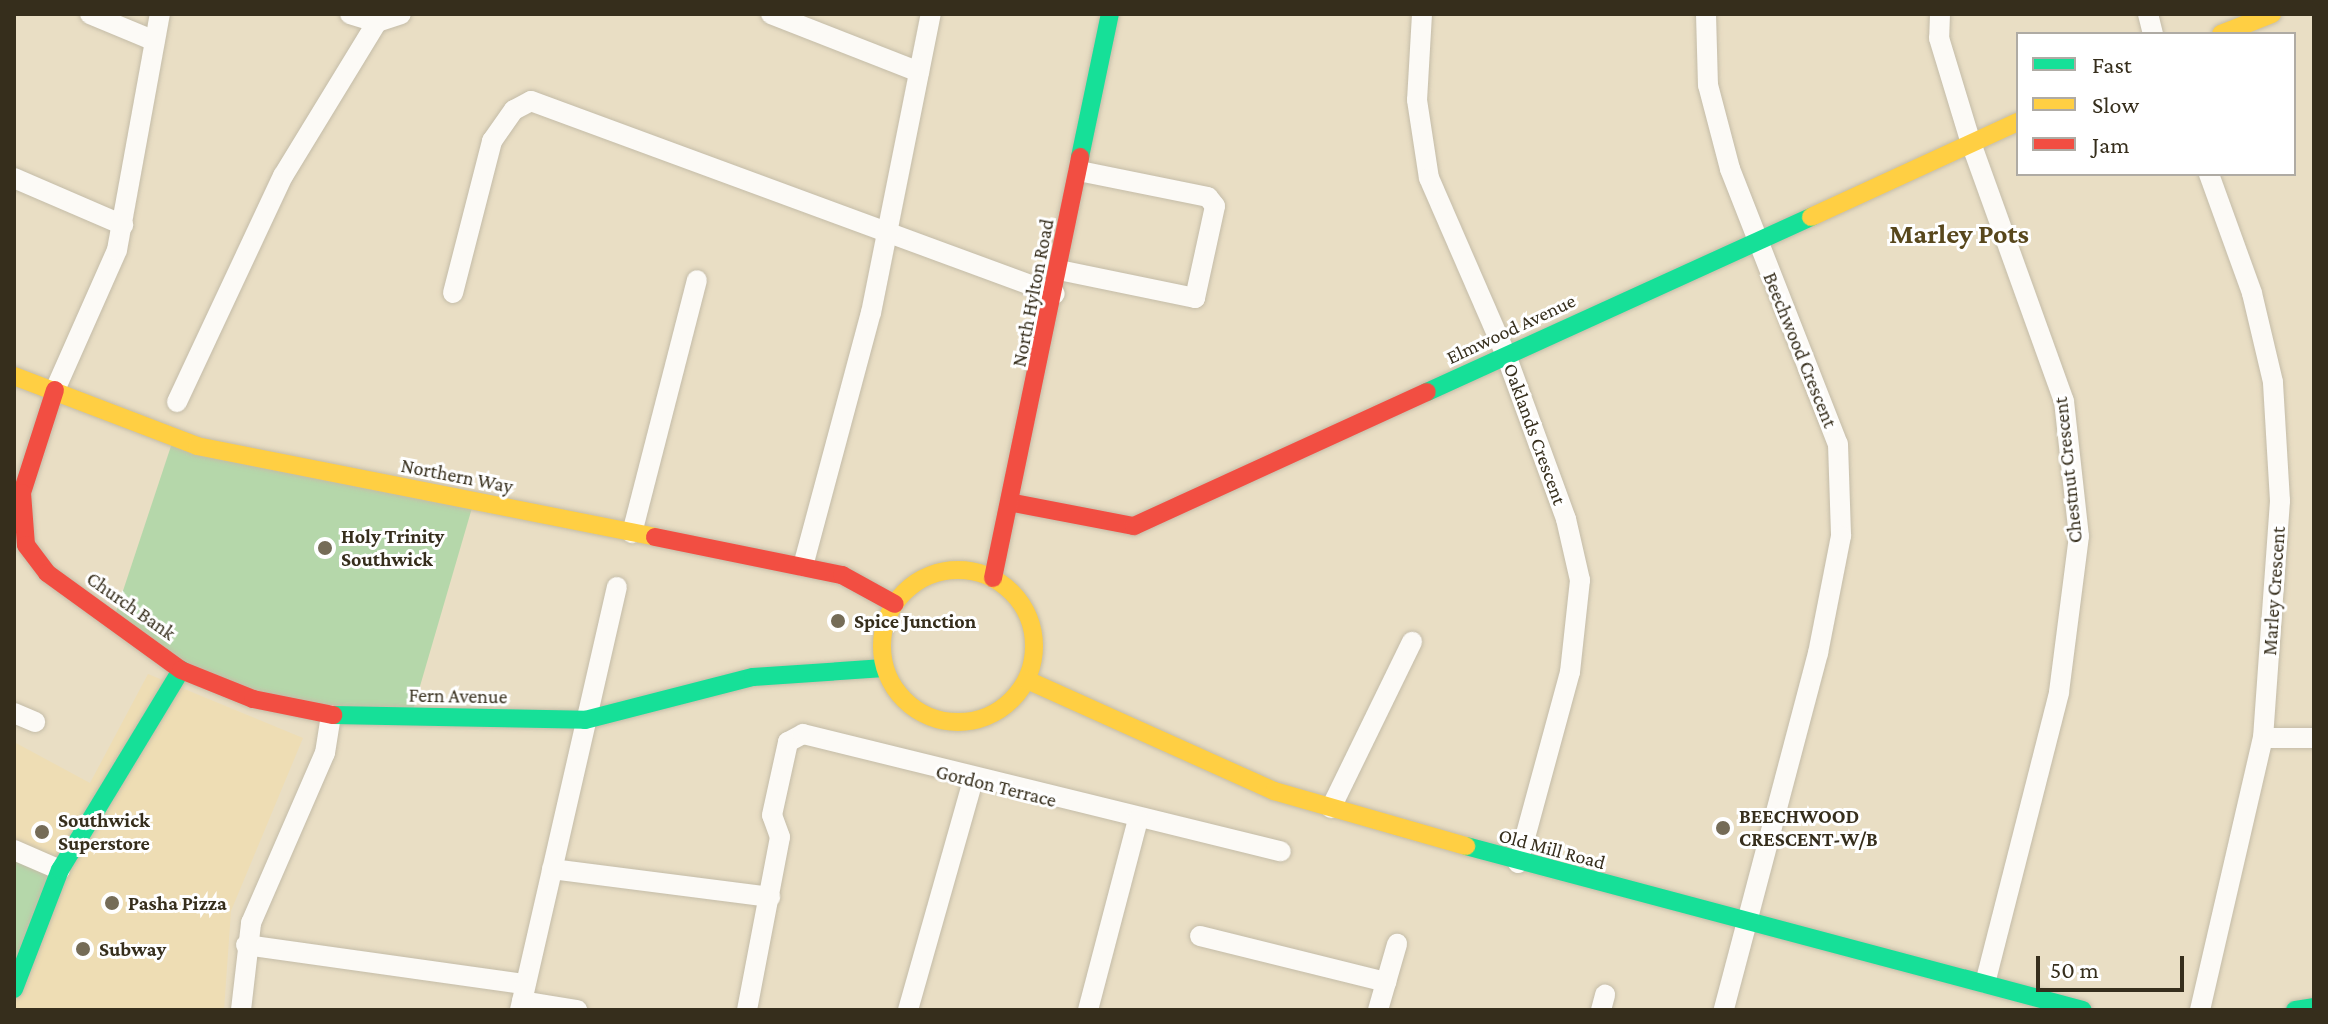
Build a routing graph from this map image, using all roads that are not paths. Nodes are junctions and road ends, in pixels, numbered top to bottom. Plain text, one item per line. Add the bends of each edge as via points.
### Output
1 (90, 14) edge
2 (160, 14) edge
3 (350, 14) edge
4 (401, 14) edge
5 (771, 14) edge
6 (931, 14) edge
7 (1110, 14) edge
8 (1422, 14) edge
9 (1706, 14) edge
10 (1940, 14) edge
11 (2272, 14) edge
12 (377, 22) junction
13 (2226, 32) edge
14 (155, 41) junction
15 (919, 72) junction
16 (2016, 123) edge
17 (1971, 143) junction
18 (1079, 171) junction
19 (2210, 176) edge
20 (14, 178) edge
21 (123, 225) junction
22 (889, 227) junction
23 (1756, 241) junction
24 (1059, 270) junction
25 (697, 280) dead end
26 (453, 293) dead end
27 (1055, 294) junction
28 (1506, 355) junction
29 (14, 376) edge
30 (55, 390) junction
31 (177, 402) dead end
32 (1014, 503) junction
33 (632, 533) junction
34 (803, 566) junction
35 (993, 578) junction
36 (617, 587) dead end
37 (895, 604) junction
38 (1412, 642) dead end
39 (884, 668) junction
40 (181, 670) junction
41 (1027, 680) junction
42 (14, 713) edge
43 (331, 715) junction
44 (585, 720) junction
45 (35, 722) dead end
46 (2263, 738) junction
47 (2314, 738) edge
48 (973, 781) junction
49 (1331, 808) junction
50 (1138, 819) junction
51 (14, 850) edge
52 (1281, 851) dead end
53 (1518, 863) junction
54 (552, 869) junction
55 (60, 870) junction
56 (770, 897) junction
57 (1746, 923) junction
58 (1200, 936) dead end
59 (1397, 944) dead end
60 (246, 945) junction
61 (1386, 982) junction
62 (1985, 983) junction
63 (14, 989) edge
64 (522, 999) edge
65 (2314, 1007) edge
66 (241, 1010) edge
67 (577, 1010) edge
68 (747, 1010) edge
69 (908, 1010) edge
70 (1088, 1010) edge
71 (1378, 1010) edge
72 (1724, 1010) edge
73 (2083, 1010) edge
74 (2200, 1010) edge
75 (2295, 1010) edge

1 - 14 street
2 - 14 street
3 - 12 street
4 - 12 street
5 - 15 street
6 - 15 street
7 - 18 street, North Hylton Road
8 - 28 street, Oaklands Crescent via 1417,100 1429,178
9 - 23 street, Beechwood Crescent via 1708,85
10 - 17 street, Chestnut Crescent via 1939,38
11 - 13 street
12 - 31 street via 283,176
14 - 21 street
15 - 22 street
16 - 17 street, Elmwood Avenue
17 - 23 street, Elmwood Avenue
17 - 62 street, Chestnut Crescent via 2064,401 2079,536 2059,693
18 - 24 street, North Hylton Road
18 - 24 street via 1208,197 1215,206 1195,298
19 - 46 street, Marley Crescent via 2252,293 2273,382 2280,501
20 - 21 street
21 - 30 street
22 - 26 street via 531,101 514,110 492,141
22 - 27 street
22 - 34 street
23 - 28 street, Elmwood Avenue
23 - 57 street, Beechwood Crescent via 1838,444 1841,536
24 - 27 street, North Hylton Road
25 - 33 street
27 - 32 street, North Hylton Road
28 - 32 street, Elmwood Avenue via 1134,526
28 - 53 street, Oaklands Crescent via 1566,519 1580,580 1570,672
29 - 30 street, Northern Way
30 - 33 street, Northern Way via 197,446
30 - 40 street, Church Bank via 22,493 26,545 47,573
32 - 35 street, North Hylton Road
33 - 34 street, Northern Way
34 - 37 street, Northern Way via 842,575
35 - 37 street via 950,570 909,587
35 - 41 street via 1026,611 1033,634
36 - 44 street
37 - 39 street via 881,646
38 - 49 street
39 - 41 street via 915,710 938,721 990,716
39 - 44 street via 753,677
40 - 43 street, Church Bank via 253,699
40 - 55 street
41 - 49 street, Old Mill Road via 1153,740
42 - 45 street
43 - 44 street, Fern Avenue
43 - 60 street via 325,753
44 - 54 street
46 - 47 street
46 - 74 street, Marley Crescent
48 - 50 street, Gordon Terrace
48 - 56 street, Gordon Terrace via 803,734 788,742 772,815 780,837
48 - 69 street
49 - 53 street, Old Mill Road
50 - 52 street, Gordon Terrace
50 - 70 street
51 - 55 street
53 - 57 street, Old Mill Road
54 - 56 street
54 - 64 street
55 - 63 street
56 - 68 street
57 - 62 street, Old Mill Road
57 - 72 street, Beechwood Crescent
58 - 61 street
59 - 61 street
60 - 64 street
60 - 66 street
61 - 71 street
62 - 73 street, Old Mill Road
64 - 67 street
65 - 75 street

